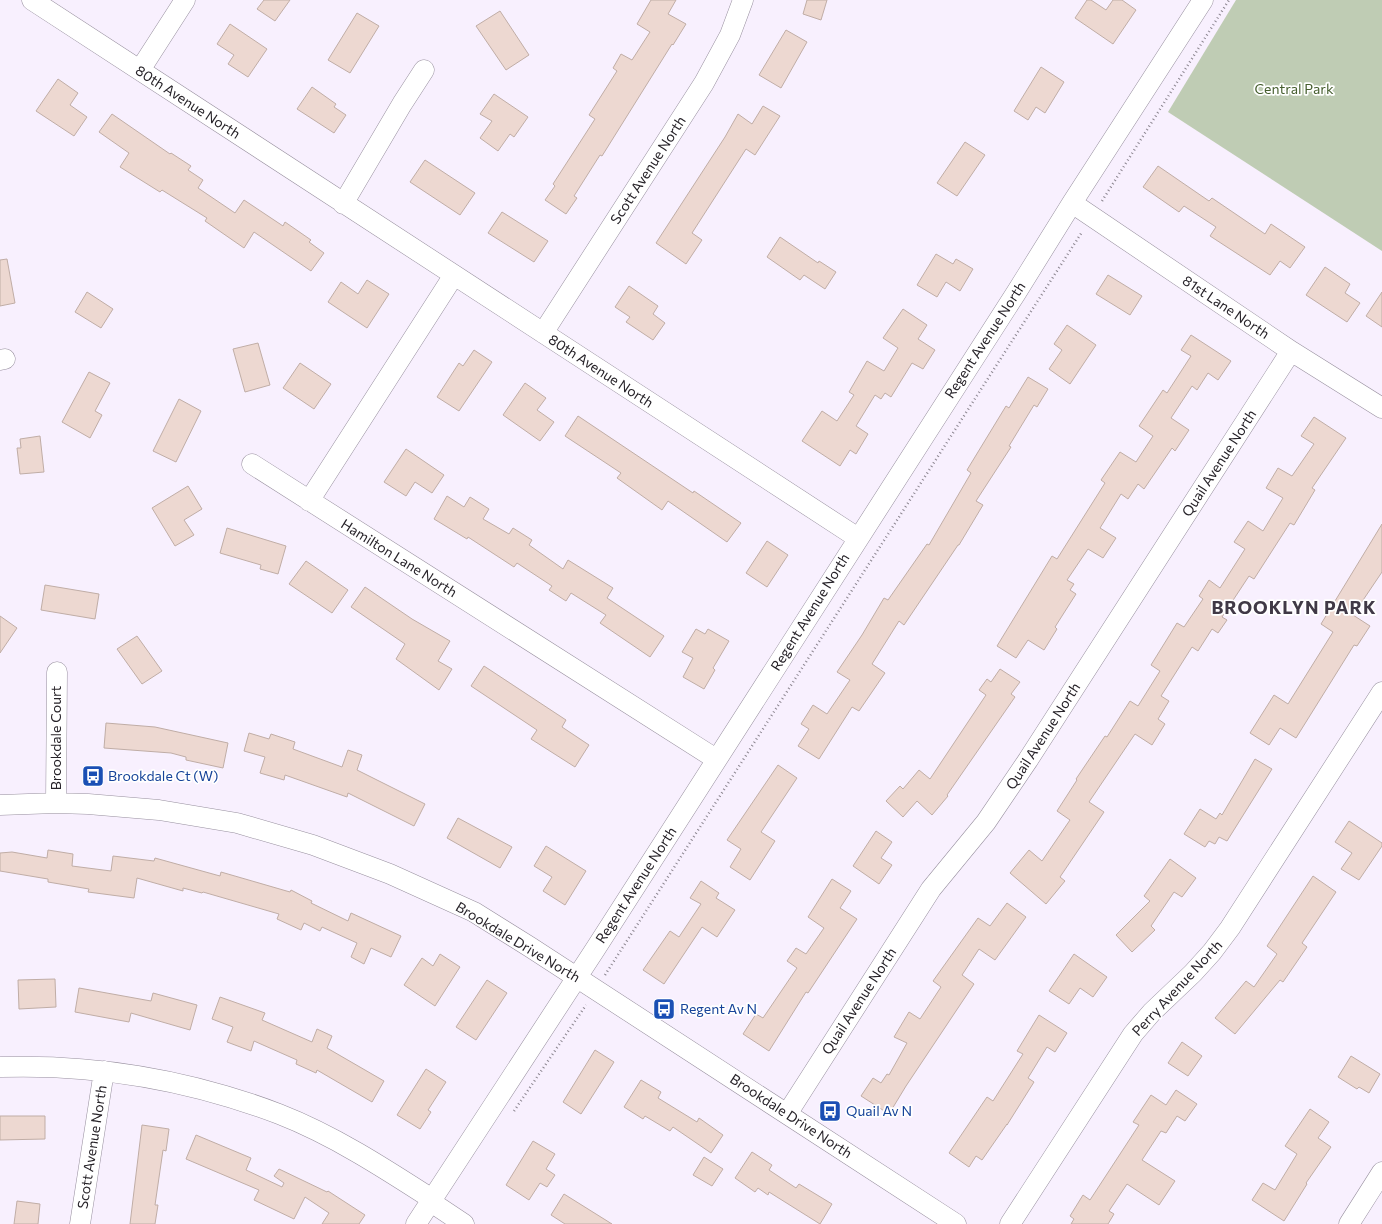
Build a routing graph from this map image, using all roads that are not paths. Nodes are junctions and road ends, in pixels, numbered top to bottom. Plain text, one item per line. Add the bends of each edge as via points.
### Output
1 (32, 0) edge
2 (185, 0) edge
3 (743, 0) edge
4 (1203, 0) edge
5 (140, 70) junction
6 (424, 70) dead end
7 (1072, 203) junction
8 (343, 204) junction
9 (454, 275) junction
10 (543, 333) junction
11 (1292, 351) junction
12 (1382, 408) edge
13 (252, 464) dead end
14 (309, 501) junction
15 (858, 538) junction
16 (57, 672) dead end
17 (1382, 692) edge
18 (716, 759) junction
19 (56, 803) junction
20 (0, 805) edge
21 (576, 977) junction
22 (0, 1067) edge
23 (104, 1071) junction
24 (787, 1114) junction
25 (1382, 1172) edge
26 (432, 1199) junction
27 (80, 1224) edge
28 (416, 1224) edge
29 (464, 1224) edge
30 (956, 1224) edge
31 (1010, 1224) edge
32 (1349, 1224) edge

1 - 5 street, 80th Avenue North
2 - 5 street
3 - 10 street, Scott Avenue North via 730,35 704,83
4 - 7 street, Regent Avenue North
5 - 8 street, 80th Avenue North
6 - 8 street
7 - 11 street, 81st Lane North
7 - 15 street, Regent Avenue North
8 - 9 street, 80th Avenue North
9 - 10 street, 80th Avenue North
9 - 14 street
10 - 15 street, 80th Avenue North
11 - 12 street, 81st Lane North
11 - 24 street, Quail Avenue North via 1028,760 986,822 931,889
13 - 14 street, Hamilton Lane North
14 - 18 street, Hamilton Lane North
15 - 18 street, Regent Avenue North
16 - 19 street, Brookdale Court
17 - 31 street, Perry Avenue North via 1230,928 1193,973 1133,1034
18 - 21 street, Regent Avenue North
19 - 20 street, Brookdale Drive North
19 - 21 street, Brookdale Drive North via 159,810 237,823 313,845 390,874 474,912
21 - 24 street, Brookdale Drive North
21 - 26 street, Regent Avenue North
22 - 23 street via 34,1066
23 - 26 street via 179,1084 279,1114 342,1144
23 - 27 street, Scott Avenue North
24 - 30 street, Brookdale Drive North
25 - 32 street
26 - 28 street, Regent Avenue North
26 - 29 street via 434,1204

